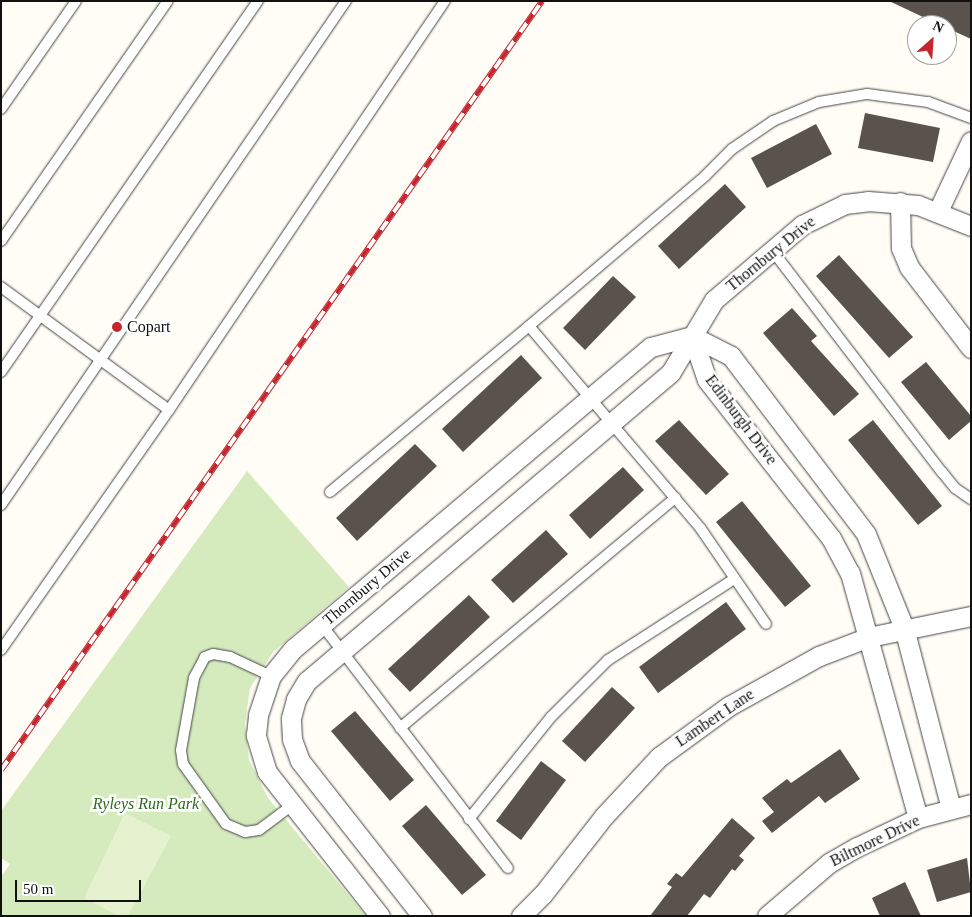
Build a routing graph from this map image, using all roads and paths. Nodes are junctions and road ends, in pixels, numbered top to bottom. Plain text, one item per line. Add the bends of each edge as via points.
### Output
1 (76, 1) edge
2 (168, 1) edge
3 (258, 1) edge
4 (346, 1) edge
5 (445, 1) edge
6 (1, 110) edge
7 (971, 118) edge
8 (971, 141) edge
9 (900, 202) junction
10 (938, 211) junction
11 (971, 226) edge
12 (1, 241) edge
13 (772, 250) junction
14 (1, 286) edge
15 (41, 313) junction
16 (529, 326) junction
17 (692, 336) junction
18 (971, 348) edge
19 (101, 360) junction
20 (1, 372) edge
21 (591, 398) junction
22 (169, 410) junction
23 (613, 423) junction
24 (330, 492) dead end
25 (675, 498) junction
26 (971, 500) edge
27 (1, 505) edge
28 (734, 578) junction
29 (971, 616) edge
30 (766, 624) dead end
31 (322, 625) junction
32 (904, 628) junction
33 (869, 637) junction
34 (1, 650) edge
35 (342, 652) junction
36 (270, 676) junction
37 (400, 728) junction
38 (971, 804) edge
39 (291, 806) junction
40 (951, 808) junction
41 (918, 818) junction
42 (469, 820) junction
43 (508, 868) dead end
44 (380, 916) edge
45 (422, 916) edge
46 (521, 916) edge
47 (767, 916) edge

1 - 6 lane
2 - 12 lane
3 - 15 lane via 132,187
4 - 19 lane
5 - 22 lane
7 - 16 lane via 928,102 867,94 819,102 793,111 732,149
8 - 10 street
9 - 10 street, Thornbury Drive
9 - 13 street, Thornbury Drive via 868,201 823,212
9 - 18 street via 901,248 909,267
10 - 11 street, Thornbury Drive
13 - 17 street, Thornbury Drive via 714,300
13 - 26 lane via 951,483
14 - 15 lane
15 - 19 lane
15 - 20 lane
16 - 21 lane
16 - 24 lane
17 - 21 street, Thornbury Drive via 651,347
17 - 23 street, Thornbury Drive via 671,372
17 - 32 street, Edinburgh Drive via 731,356 855,517 876,554
17 - 33 street, Edinburgh Drive via 707,380 841,554 850,572
19 - 22 lane
19 - 27 lane
21 - 23 lane
21 - 31 street, Thornbury Drive
22 - 34 lane
23 - 25 lane
23 - 35 street, Thornbury Drive
25 - 28 lane
25 - 37 lane
28 - 30 lane
28 - 42 lane via 608,660 551,717
29 - 32 street, Lambert Lane
31 - 35 lane
31 - 36 street, Thornbury Drive via 293,649
32 - 33 street, Lambert Lane
32 - 40 street, Edinburgh Drive
33 - 41 street, Edinburgh Drive
33 - 46 street, Lambert Lane via 819,656 778,678 730,706 659,757 604,816
35 - 37 lane
35 - 45 street, Thornbury Drive via 307,681 296,699 291,718 292,739 300,761 316,786
36 - 39 street, Thornbury Drive via 258,714 256,735 267,772
36 - 39 lane via 230,657 213,654 206,657 194,678 182,750 183,764 226,824 246,832 259,830
37 - 42 lane
38 - 40 street, Biltmore Drive
39 - 44 street, Thornbury Drive
40 - 41 street, Biltmore Drive
41 - 47 street, Biltmore Drive via 829,863
42 - 43 lane

